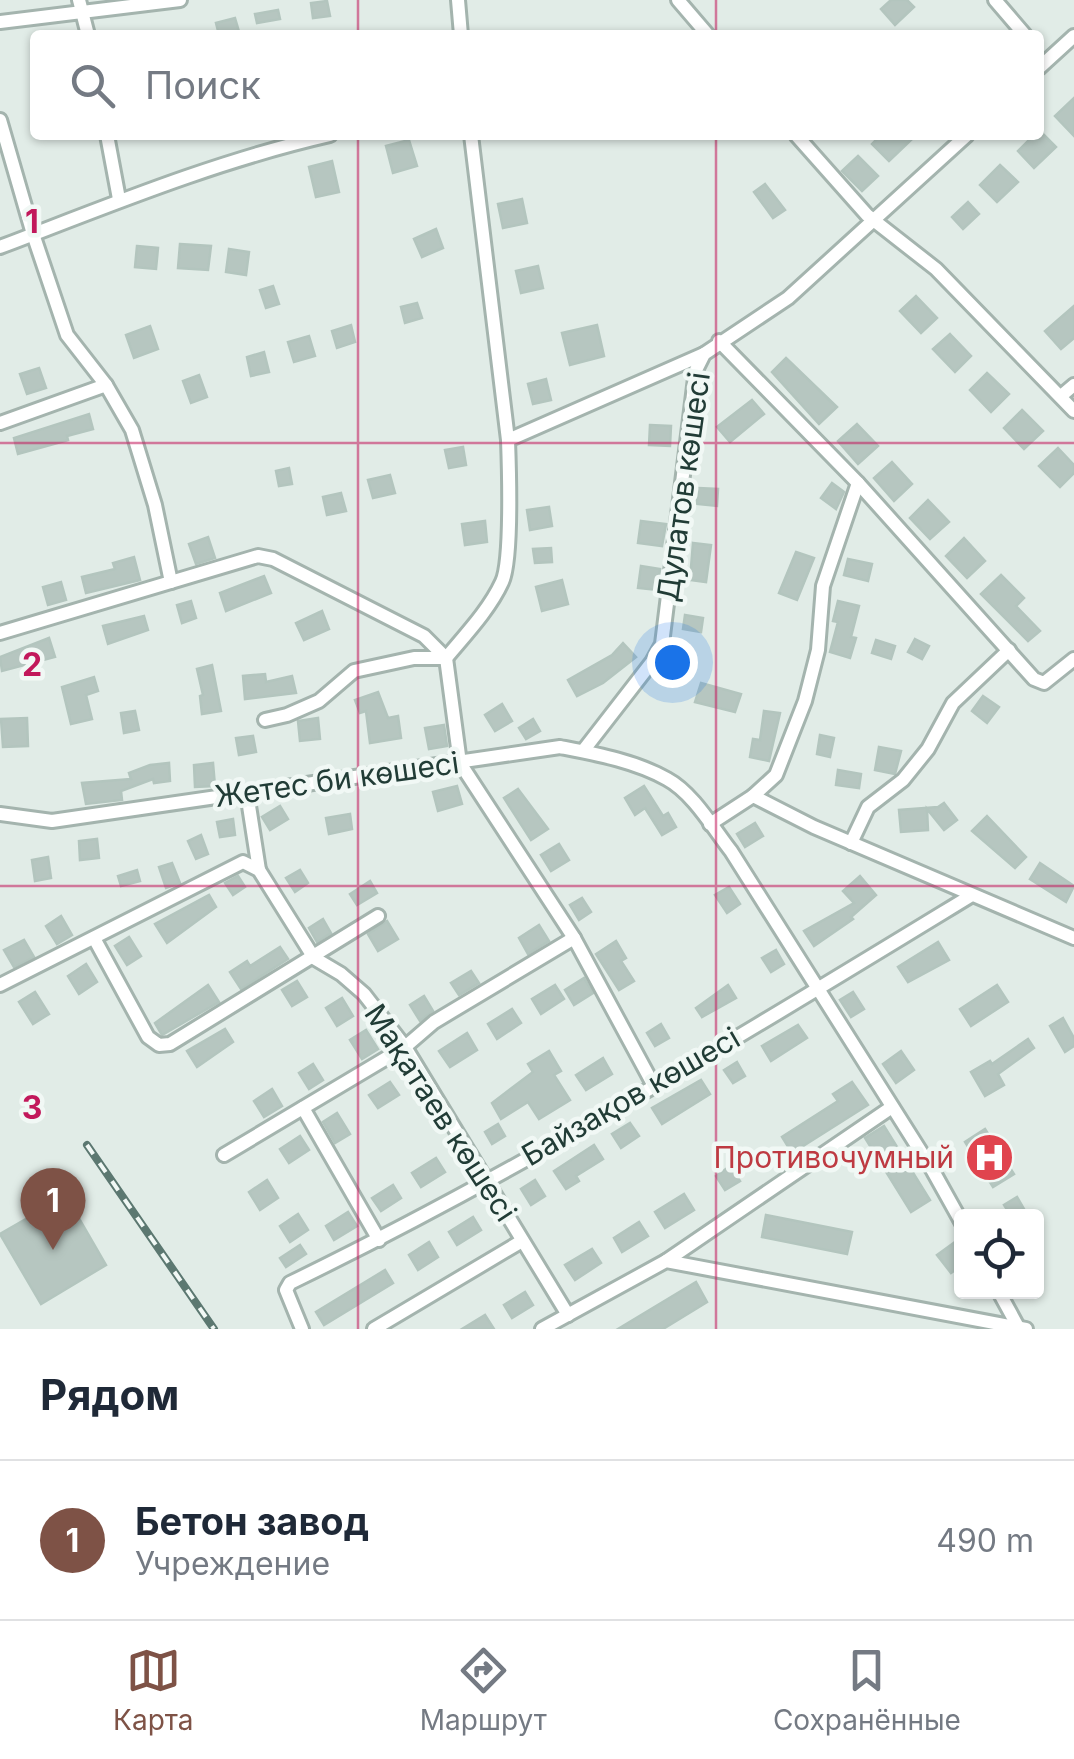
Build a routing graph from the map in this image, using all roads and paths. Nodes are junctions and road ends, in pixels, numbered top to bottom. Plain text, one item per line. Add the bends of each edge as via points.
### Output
1 (180, 0) edge
2 (458, 0) edge
3 (678, 0) edge
4 (995, 0) edge
5 (81, 7) edge
6 (0, 22) edge
7 (461, 30) edge
8 (704, 30) edge
9 (1021, 30) edge
10 (1074, 36) edge
11 (1044, 61) edge
12 (0, 120) edge
13 (108, 140) edge
14 (309, 140) edge
15 (472, 140) edge
16 (801, 140) edge
17 (962, 140) edge
18 (119, 199) junction
19 (875, 221) junction
20 (32, 234) junction
21 (0, 247) edge
22 (720, 341) junction
23 (704, 354) junction
24 (1074, 384) edge
25 (106, 386) junction
26 (1061, 396) junction
27 (1074, 411) edge
28 (0, 423) edge
29 (508, 440) junction
30 (858, 483) junction
31 (171, 582) junction
32 (0, 633) edge
33 (1009, 650) junction
34 (446, 658) junction
35 (1074, 659) edge
36 (265, 720) dead end
37 (583, 752) junction
38 (460, 762) junction
39 (247, 793) junction
40 (753, 796) junction
41 (0, 814) edge
42 (710, 824) junction
43 (851, 843) junction
44 (259, 870) junction
45 (972, 894) junction
46 (378, 916) dead end
47 (94, 938) junction
48 (574, 938) junction
49 (1074, 938) edge
50 (314, 958) junction
51 (0, 985) edge
52 (816, 990) junction
53 (404, 1046) junction
54 (654, 1086) junction
55 (302, 1108) junction
56 (892, 1108) junction
57 (224, 1155) dead end
58 (484, 1181) junction
59 (954, 1209) edge
60 (380, 1240) junction
61 (522, 1241) junction
62 (666, 1261) junction
63 (1003, 1299) edge
64 (568, 1315) junction
65 (1022, 1327) edge
66 (302, 1329) edge
67 (374, 1329) edge
68 (542, 1329) edge

1 - 5 street
2 - 7 street
3 - 8 street
4 - 9 street
5 - 6 street
10 - 11 street
12 - 20 street
13 - 18 street
14 - 18 street
15 - 29 street
16 - 19 street
17 - 19 street, Дулатов көшесі
18 - 20 street
19 - 22 street, Дулатов көшесі via 788,298
19 - 26 street via 936,269
20 - 21 street
20 - 25 street via 67,335
22 - 23 street, Дулатов көшесі
22 - 30 street
23 - 29 street
23 - 37 street, Дулатов көшесі via 696,370 662,644
24 - 26 street
25 - 28 street
25 - 31 street via 132,430
26 - 27 street
29 - 34 street via 504,578
30 - 33 street
30 - 40 street via 823,586 805,701 776,775
31 - 32 street
31 - 34 street via 258,556 273,559 424,636
33 - 35 street via 1044,683
33 - 43 street via 953,704 903,780 868,808
34 - 36 street via 354,671 319,701
34 - 38 street
37 - 38 street, Жетес би көшесі via 560,747
37 - 42 street, Жетес би көшесі via 670,780
38 - 39 street, Жетес би көшесі
38 - 48 street
39 - 41 street, Жетес би көшесі via 52,820
39 - 44 street
40 - 42 street
40 - 43 street
42 - 52 street
43 - 45 street
44 - 47 street via 244,862
44 - 50 street, Мақатаев көшесі
45 - 49 street
45 - 52 street, Байзақов көшесі
46 - 50 street
47 - 50 street via 159,1045
47 - 51 street
48 - 53 street
48 - 54 street
50 - 53 street, Мақатаев көшесі via 364,994
52 - 54 street, Байзақов көшесі
52 - 56 street
53 - 55 street
53 - 58 street, Мақатаев көшесі
54 - 58 street, Байзақов көшесі
55 - 57 street
55 - 60 street
56 - 59 street
56 - 62 street
58 - 60 street, Байзақов көшесі
58 - 61 street, Мақатаев көшесі
60 - 66 street, Байзақов көшесі via 290,1284 286,1290
61 - 64 street, Мақатаев көшесі
61 - 67 street
62 - 64 street
62 - 65 street
63 - 65 street
64 - 68 street

